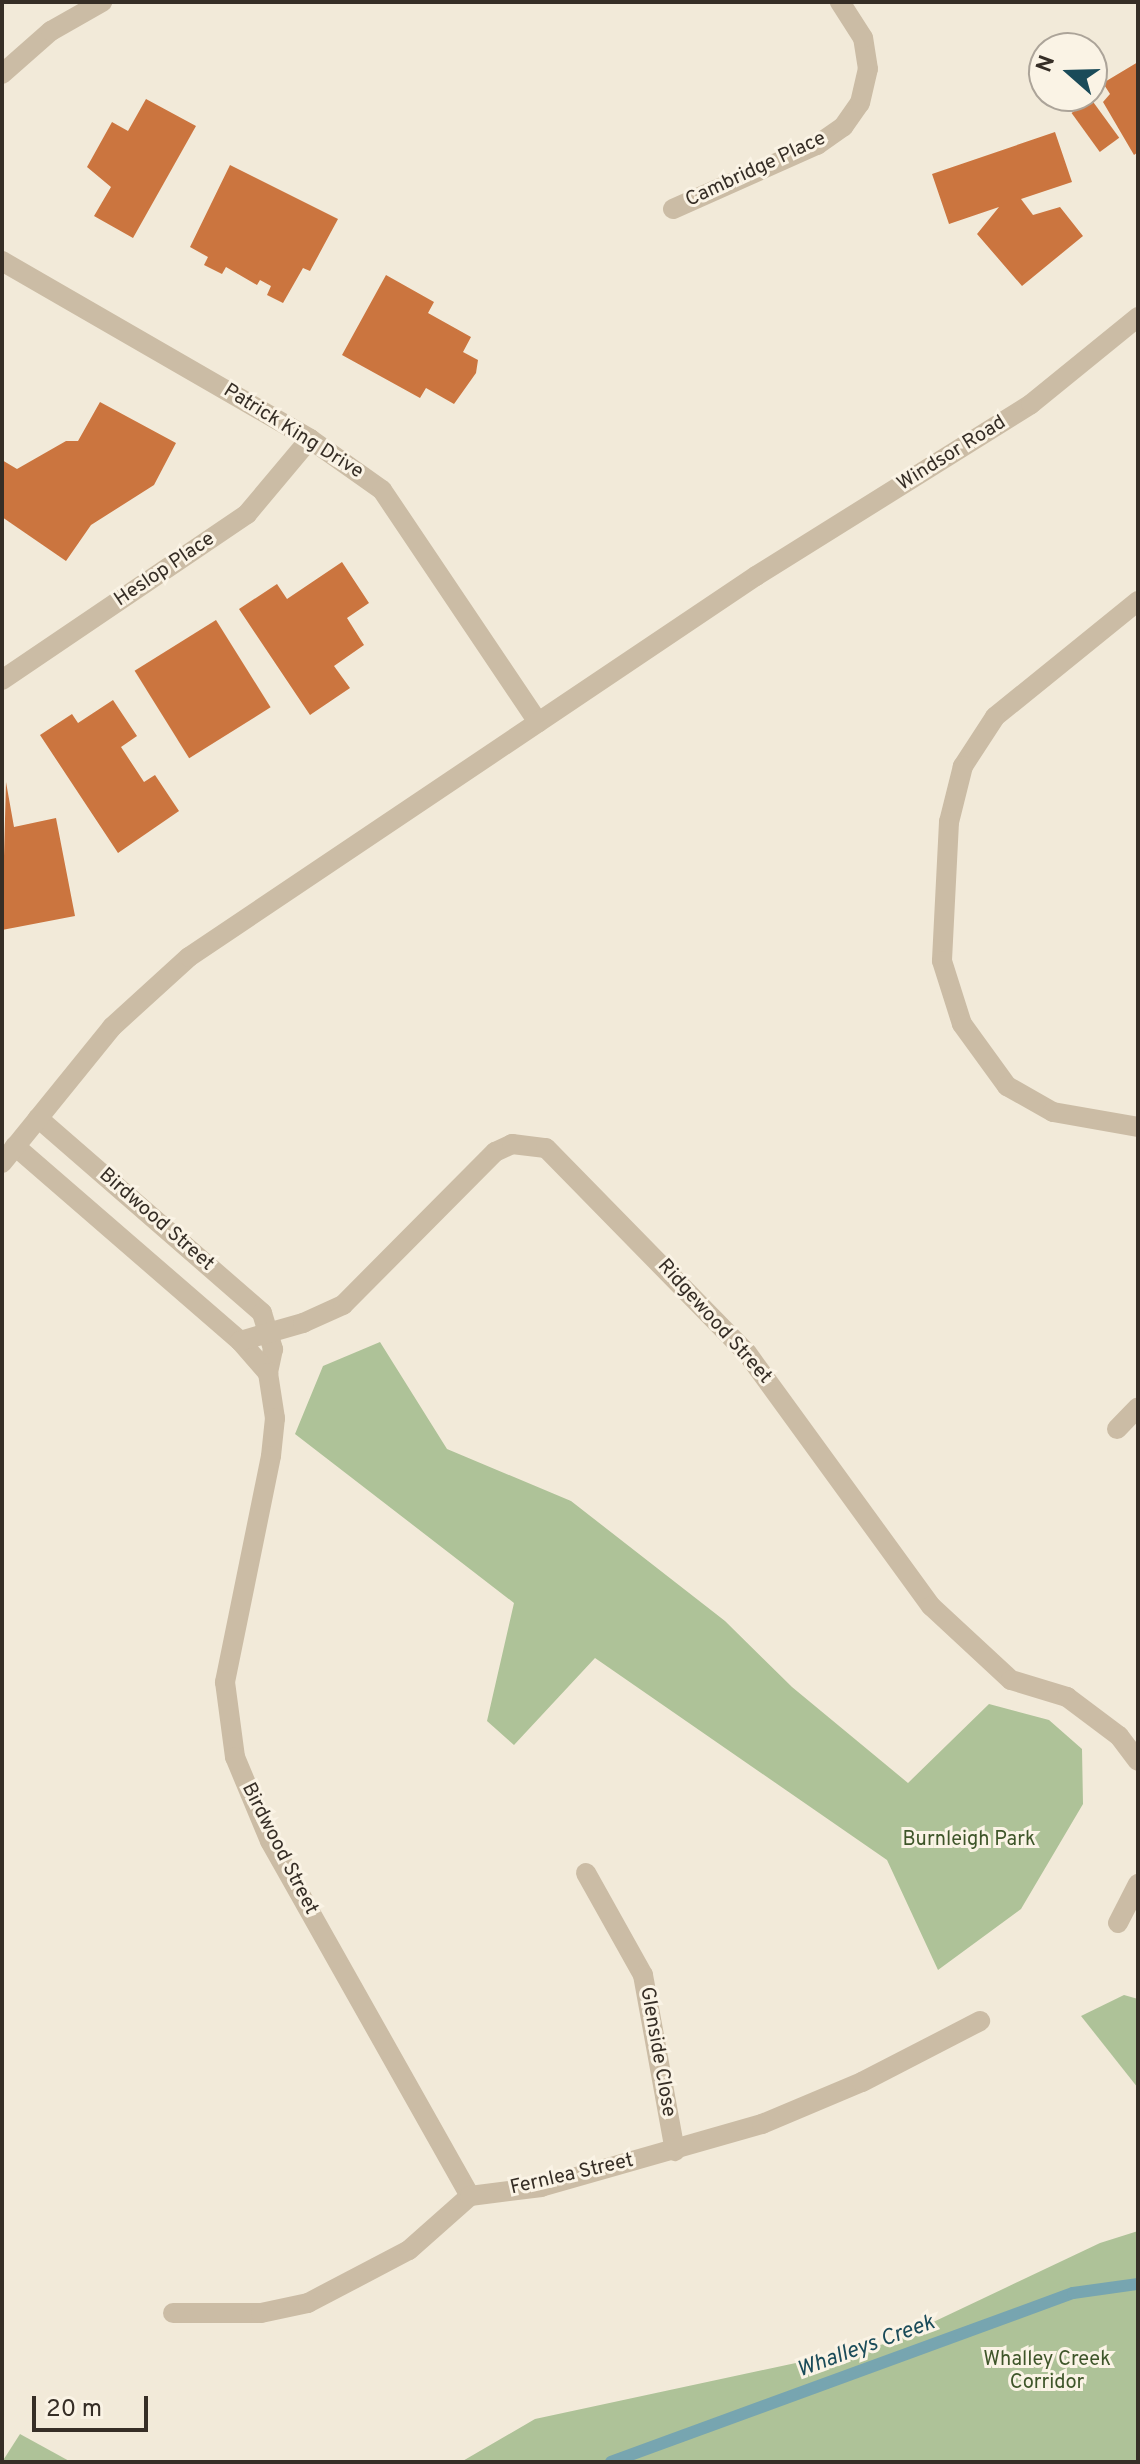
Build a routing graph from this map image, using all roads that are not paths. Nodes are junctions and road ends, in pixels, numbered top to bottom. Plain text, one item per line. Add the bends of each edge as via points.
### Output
1 (102, 2) edge
2 (840, 2) edge
3 (2, 74) edge
4 (673, 209) dead end
5 (2, 261) edge
6 (1138, 317) edge
7 (310, 439) junction
8 (1138, 601) edge
9 (2, 680) edge
10 (538, 722) junction
11 (38, 1118) junction
12 (1138, 1127) edge
13 (15, 1146) junction
14 (2, 1163) edge
15 (271, 1332) junction
16 (240, 1341) junction
17 (268, 1373) junction
18 (1138, 1407) edge
19 (1117, 1429) dead end
20 (1138, 1761) edge
21 (586, 1873) dead end
22 (1138, 1884) edge
23 (1118, 1923) dead end
24 (980, 2021) dead end
25 (675, 2151) junction
26 (470, 2196) junction
27 (173, 2313) dead end

1 - 3 street via 51,31
2 - 4 street, Cambridge Place via 863,38 868,69 860,103 843,127 817,145
5 - 7 street, Patrick King Drive
6 - 10 street, Windsor Road via 1031,404 756,576
7 - 9 street, Heslop Place via 247,514
7 - 10 street, Patrick King Drive via 382,490 404,516
8 - 12 street via 995,717 963,766 949,822 942,961 962,1024 1007,1086 1053,1112
10 - 11 street, Windsor Road via 189,957 112,1027
11 - 13 street, Windsor Road
11 - 15 street, Birdwood Street via 262,1313
13 - 14 street, Windsor Road
13 - 16 street, Birdwood Street
15 - 16 street, Ridgewood Street
15 - 17 street, Birdwood Street
15 - 20 street, Ridgewood Street via 343,1305 495,1152 512,1144 546,1148 747,1353 931,1606 1011,1680 1067,1697 1119,1736
16 - 17 street, Birdwood Street
17 - 26 street, Birdwood Street via 275,1418 271,1456 225,1682 235,1757 270,1841
18 - 19 street
21 - 25 street, Glenside Close via 643,1975
22 - 23 street
24 - 25 street, Fernlea Street via 809,2107
25 - 26 street, Fernlea Street via 541,2187
26 - 27 street via 409,2250 308,2303 261,2313

